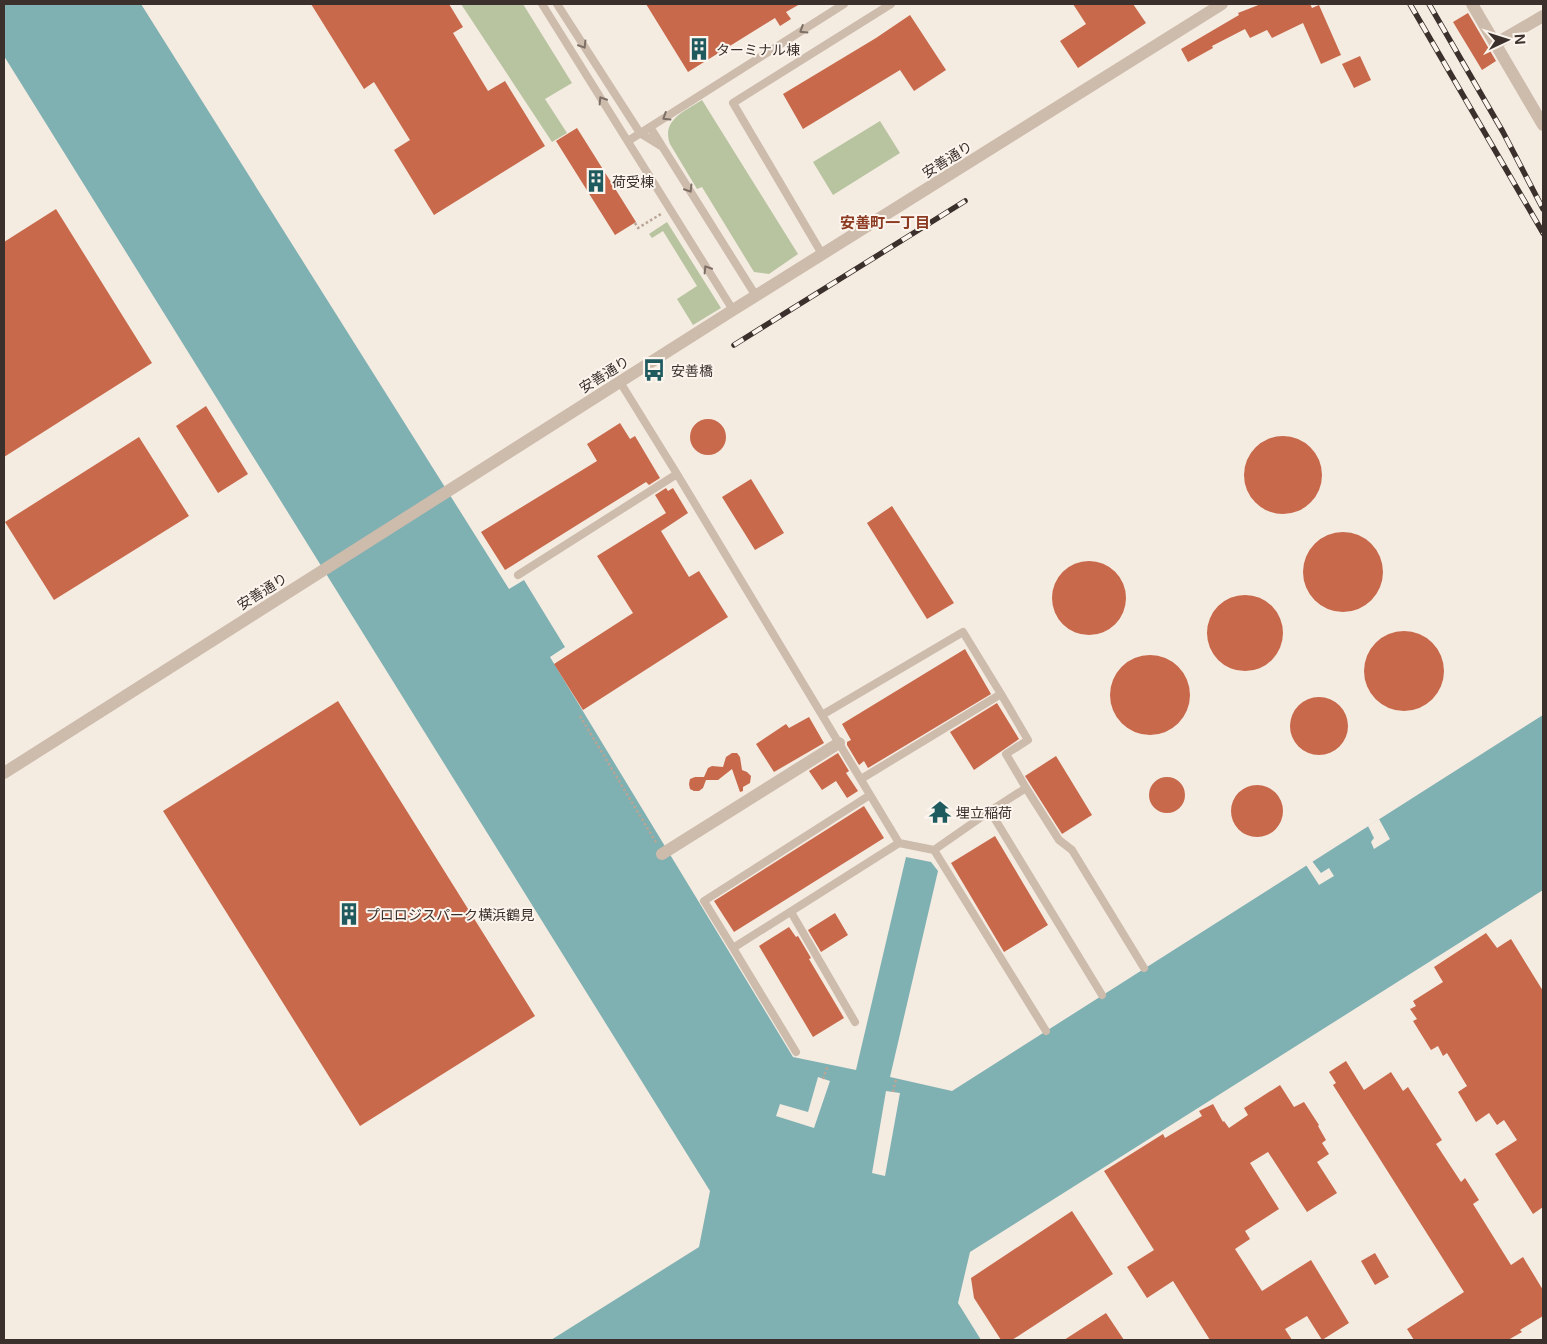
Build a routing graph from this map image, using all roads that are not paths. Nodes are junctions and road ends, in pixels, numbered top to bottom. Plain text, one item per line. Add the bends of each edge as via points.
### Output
1 (542, 4) edge
2 (557, 4) edge
3 (844, 4) edge
4 (891, 4) edge
5 (1222, 4) edge
6 (1472, 4) edge
7 (1543, 16) edge
8 (1495, 44) junction
9 (1543, 126) edge
10 (650, 127) junction
11 (640, 133) junction
12 (628, 141) junction
13 (664, 148) junction
14 (822, 254) junction
15 (756, 296) junction
16 (733, 310) junction
17 (620, 382) junction
18 (677, 474) junction
19 (518, 575) dead end
20 (1001, 694) junction
21 (822, 715) junction
22 (839, 743) junction
23 (4, 773) edge
24 (861, 779) junction
25 (1026, 788) junction
26 (870, 795) junction
27 (990, 811) junction
28 (899, 843) junction
29 (934, 850) junction
30 (662, 854) road end
31 (792, 912) junction
32 (733, 948) junction
33 (1144, 968) dead end
34 (1102, 995) dead end
35 (855, 1022) dead end
36 (1046, 1031) dead end
37 (796, 1052) dead end

12 -> 1 lane
2 -> 11 lane
3 -> 10 lane
4 - 14 lane via 733,104
5 - 14 street, 安善通り
6 - 8 street
7 - 8 street
8 - 9 street
10 - 11 lane
10 - 13 lane
11 - 12 lane
11 - 13 lane
16 -> 12 lane
13 -> 15 lane
14 - 15 street, 安善通り
15 - 16 street, 安善通り
16 - 17 street, 安善通り
17 - 18 lane
17 - 23 street, 安善通り
18 - 19 lane
18 - 21 lane
20 - 21 lane via 963,632
20 - 24 lane
20 - 25 lane via 1028,740 1006,754
21 - 22 lane
22 - 24 lane
22 - 30 street
24 - 26 lane
25 - 27 lane
25 - 33 lane via 1059,840 1072,850
26 - 28 lane
26 - 32 lane via 704,900
27 - 29 lane
27 - 34 lane
28 - 29 lane
28 - 31 lane
29 - 36 lane
31 - 32 lane
31 - 35 lane
32 - 37 lane

